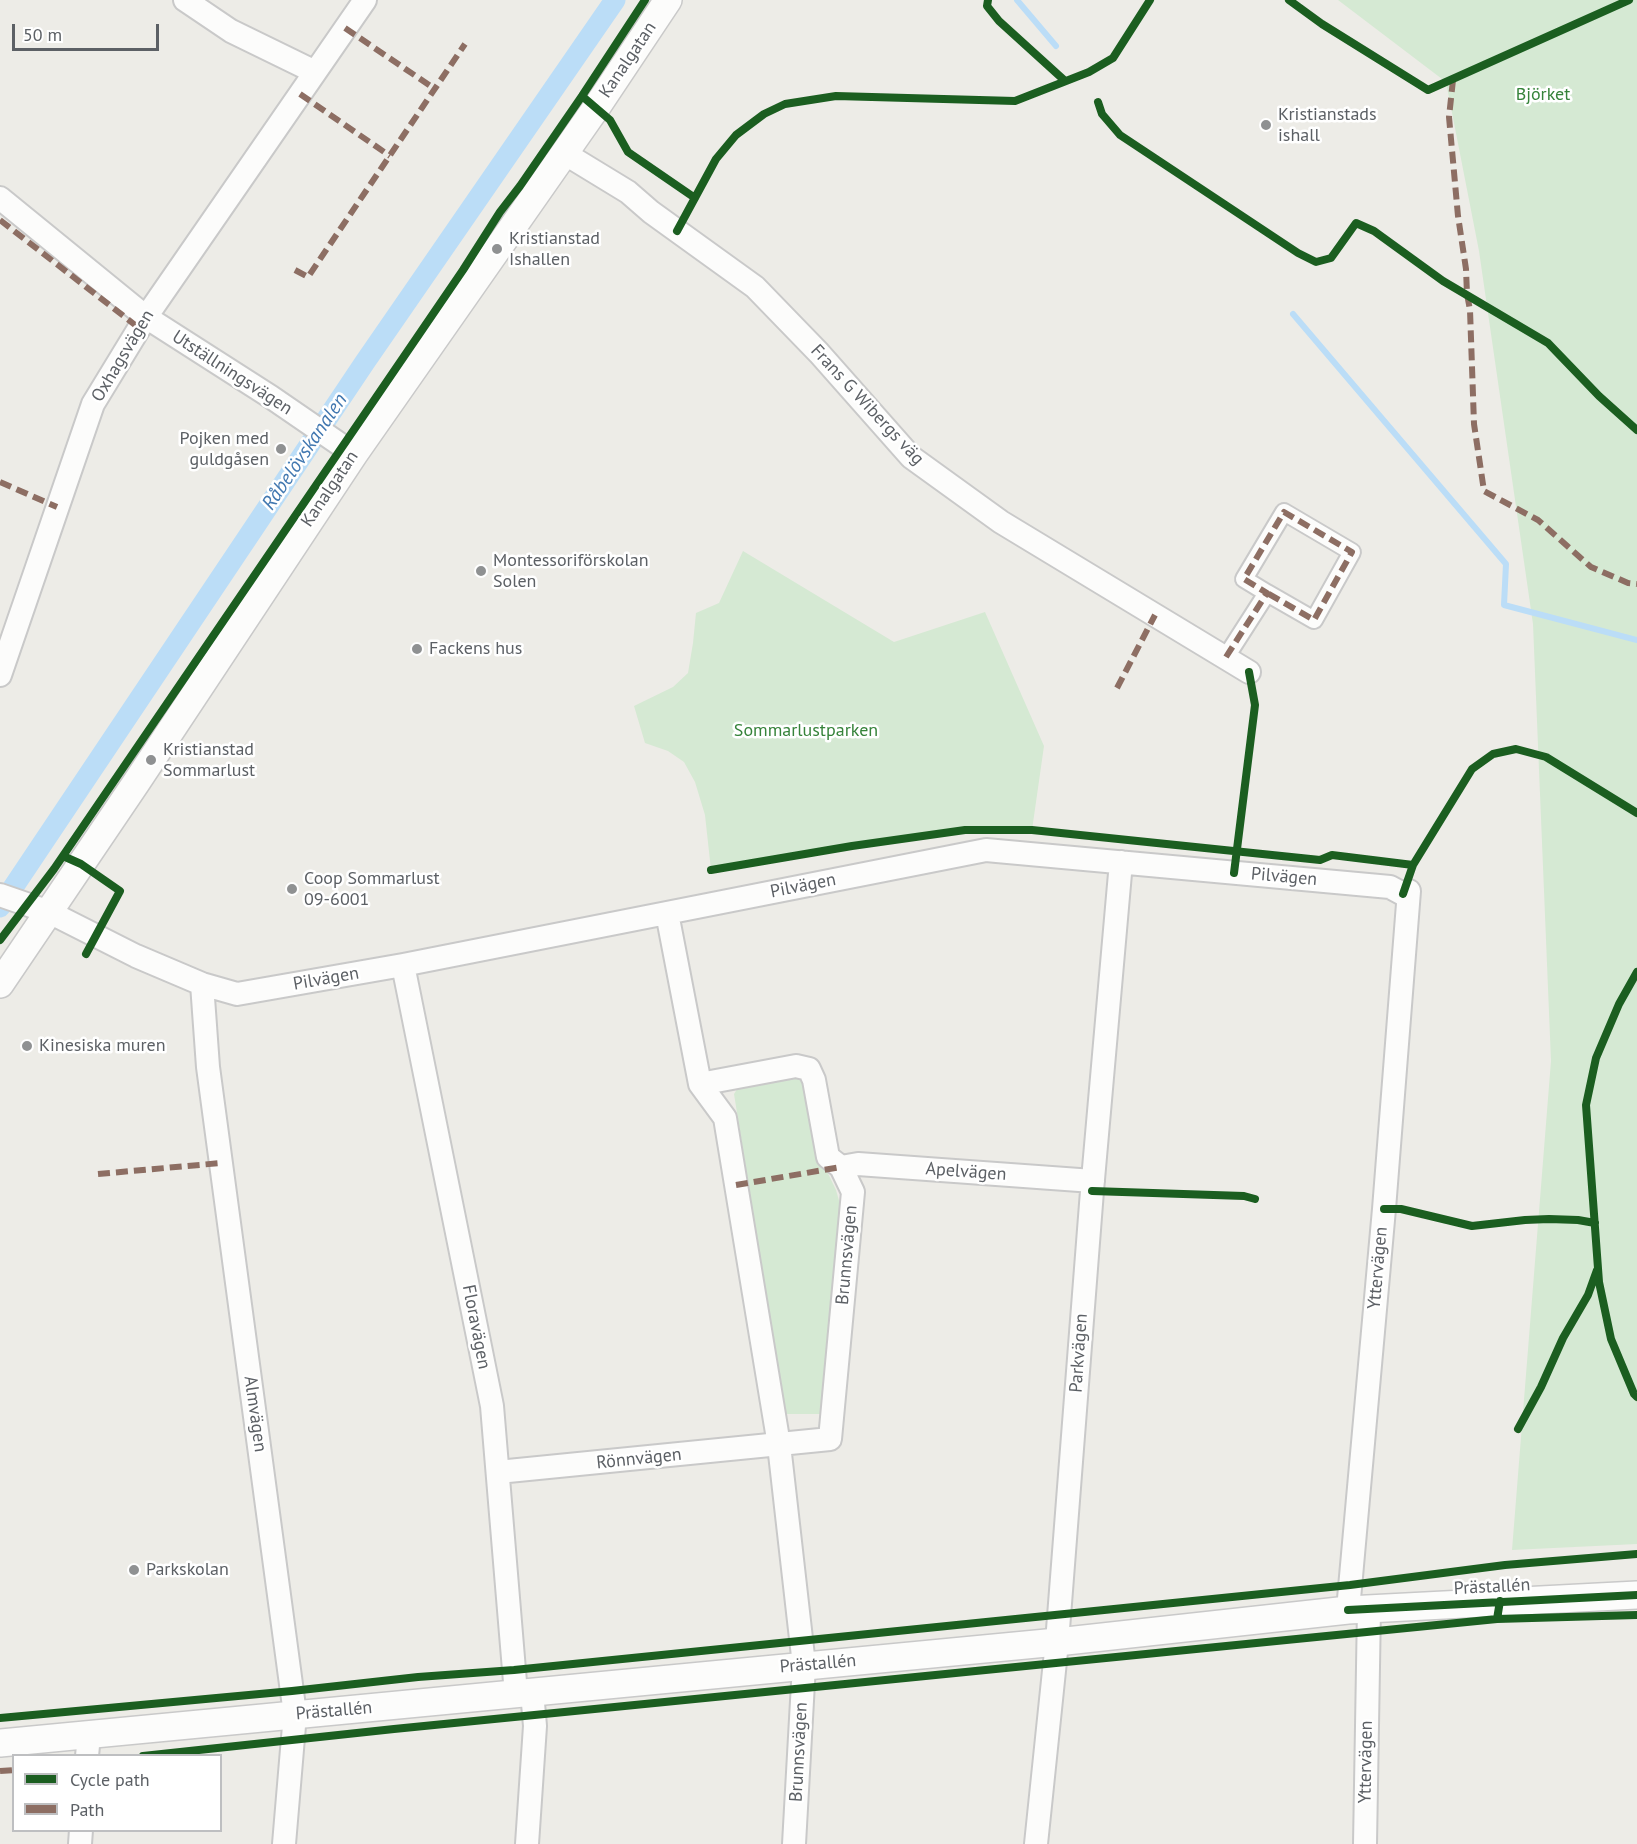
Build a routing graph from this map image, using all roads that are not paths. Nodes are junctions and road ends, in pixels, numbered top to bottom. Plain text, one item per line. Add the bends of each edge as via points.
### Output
1 (185, 0) edge
2 (365, 0) edge
3 (668, 0) edge
4 (315, 72) junction
5 (564, 153) junction
6 (0, 198) edge
7 (146, 317) junction
8 (354, 454) junction
9 (1267, 593) junction
10 (1226, 657) junction
11 (1249, 672) dead end
12 (0, 675) edge
13 (1121, 862) junction
14 (1409, 891) joint
15 (8, 897) edge
16 (49, 912) junction
17 (667, 913) junction
18 (403, 965) junction
19 (0, 984) edge
20 (202, 984) junction
21 (700, 1084) junction
22 (841, 1167) junction
23 (1093, 1181) junction
24 (779, 1445) junction
25 (498, 1472) junction
26 (1637, 1595) edge
27 (1358, 1609) junction
28 (1057, 1642) junction
29 (804, 1665) junction
30 (524, 1693) junction
31 (295, 1714) junction
32 (0, 1743) edge
33 (88, 1745) edge
34 (284, 1844) edge
35 (527, 1844) edge
36 (794, 1844) edge
37 (1036, 1844) edge
38 (1365, 1844) edge

1 - 4 street via 231,31
2 - 4 street, Oxhagsvägen
3 - 5 street, Kanalgatan
4 - 7 street, Oxhagsvägen
5 - 8 street, Kanalgatan
5 - 10 street, Frans G Wibergs väg via 628,192 651,213 755,287 911,457 1001,522
6 - 7 street, Utställningsvägen
7 - 8 street, Utställningsvägen
7 - 12 street, Oxhagsvägen via 93,404
8 - 16 street, Kanalgatan
9 - 9 street via 1245,579 1284,512 1352,552 1314,620
9 - 10 street
10 - 11 street, Frans G Wibergs väg
13 - 14 street, Pilvägen via 1390,887 1402,894
13 - 17 street, Pilvägen via 986,850
13 - 23 street, Parkvägen
14 - 27 street, Yttervägen
15 - 16 street, Pilvägen
16 - 19 street, Kanalgatan
16 - 20 street, Pilvägen
17 - 18 street, Pilvägen
17 - 21 street, Brunnsvägen
18 - 20 street, Pilvägen via 237,994
18 - 25 street, Floravägen via 492,1406
20 - 31 street, Almvägen via 208,1067
21 - 22 street, Brunnsvägen via 796,1066 808,1069 814,1080 828,1157
21 - 24 street, Brunnsvägen via 725,1118
22 - 23 street, Apelvägen via 858,1164
22 - 24 street, Brunnsvägen via 853,1192 830,1439
23 - 28 street, Parkvägen
24 - 25 street, Rönnvägen
24 - 29 street, Brunnsvägen
25 - 30 street, Floravägen
26 - 27 street, Prästallén
27 - 28 street, Prästallén
27 - 38 street, Yttervägen
28 - 29 street, Prästallén
28 - 37 street, Parkvägen
29 - 30 street, Prästallén
29 - 36 street, Brunnsvägen
30 - 31 street, Prästallén
30 - 35 street, Floravägen via 535,1726
31 - 33 street, Prästallén
31 - 34 street, Almvägen
32 - 33 street, Prästallén

